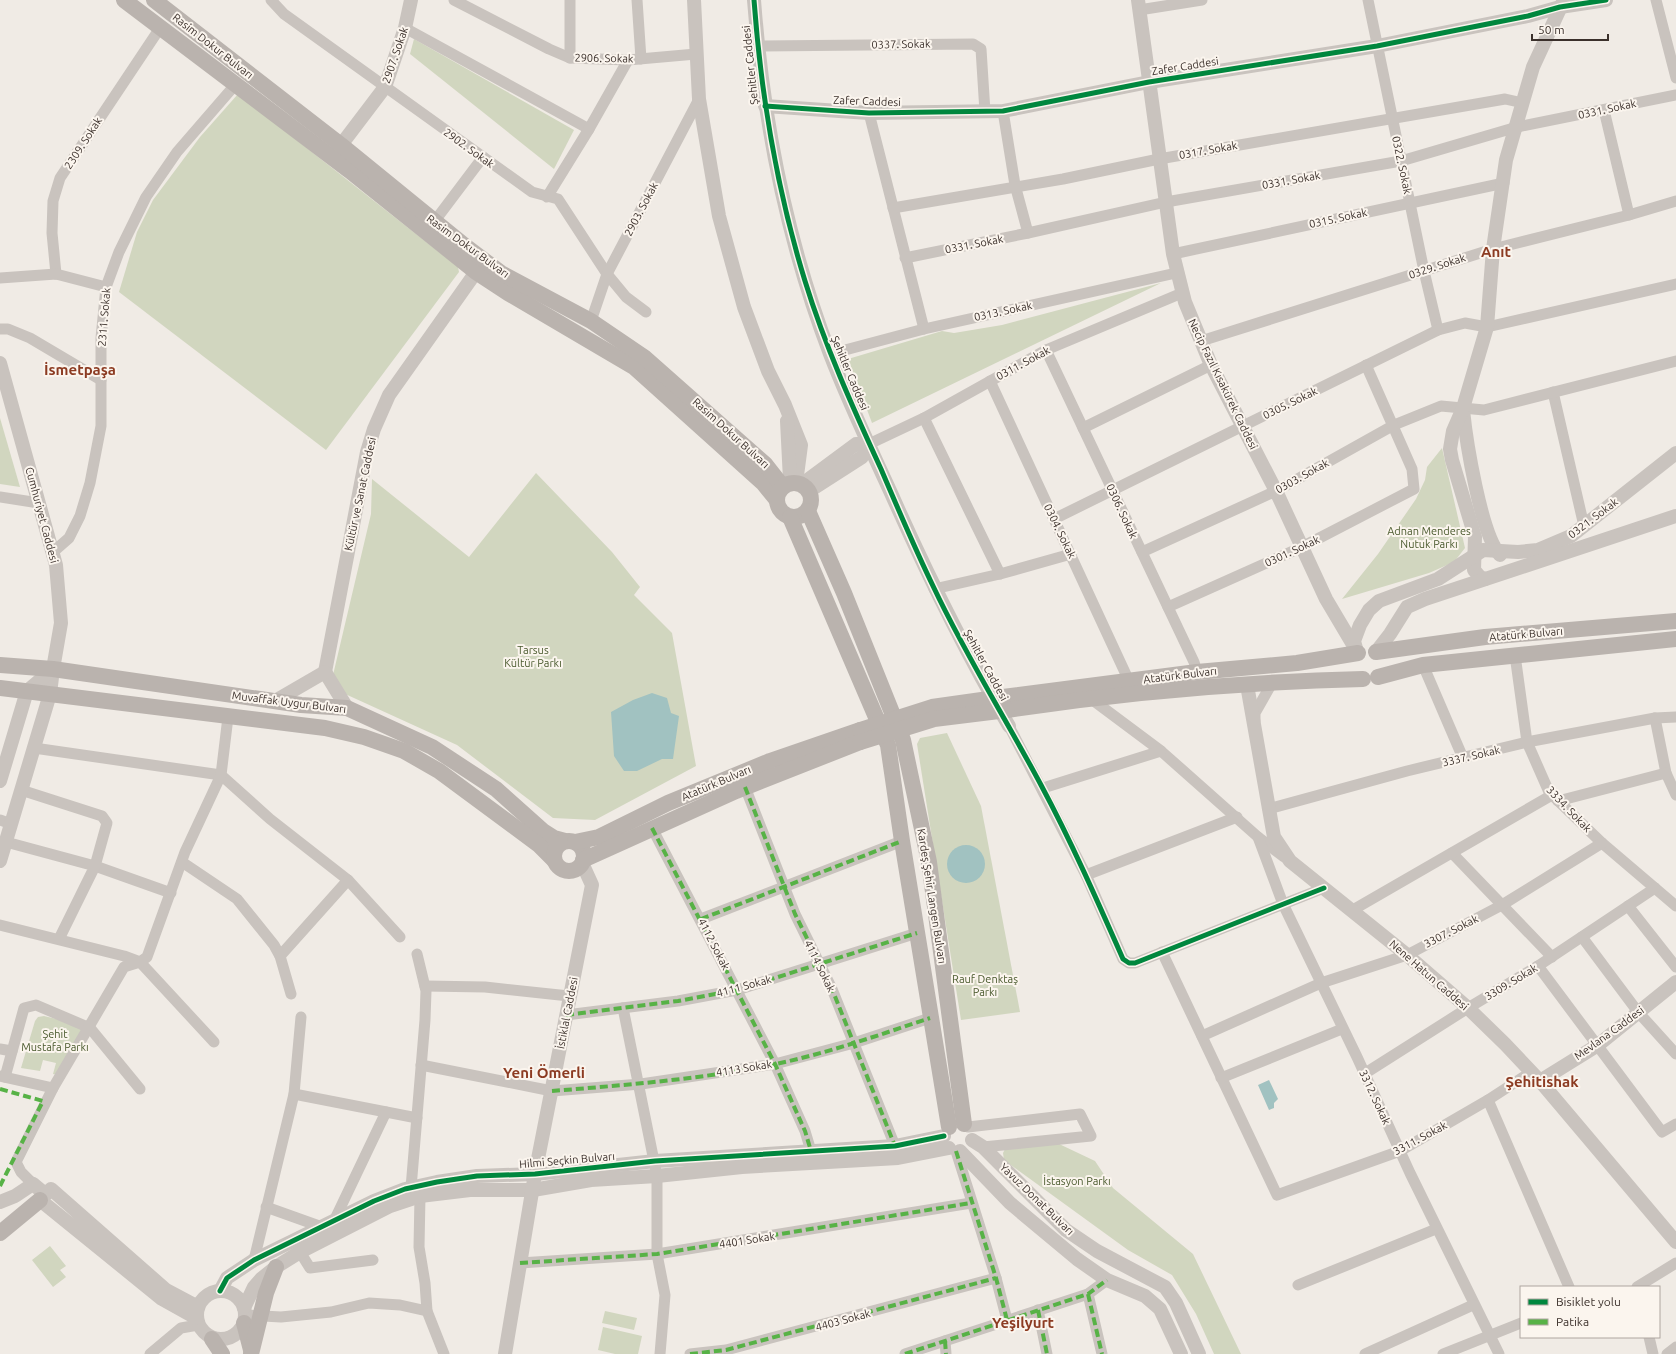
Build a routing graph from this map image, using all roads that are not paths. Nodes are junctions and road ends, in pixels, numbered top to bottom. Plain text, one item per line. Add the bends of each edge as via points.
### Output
1 (124, 0) edge
2 (154, 0) edge
3 (271, 0) edge
4 (411, 0) edge
5 (454, 0) edge
6 (570, 0) edge
7 (637, 0) edge
8 (694, 0) edge
9 (754, 0) edge
10 (1202, 0) edge
11 (1368, 0) edge
12 (1606, 0) edge
13 (1656, 0) edge
14 (465, 2) edge
15 (1559, 2) edge
16 (1138, 5) edge
17 (160, 28) junction
18 (405, 28) junction
19 (757, 46) junction
20 (1377, 46) junction
21 (696, 54) junction
22 (570, 58) junction
23 (641, 59) junction
24 (628, 60) junction
25 (1676, 78) edge
26 (1149, 82) junction
27 (235, 85) junction
28 (385, 87) junction
29 (1676, 95) edge
30 (699, 99) junction
31 (1523, 103) junction
32 (765, 106) junction
33 (1604, 110) junction
34 (1003, 111) junction
35 (869, 112) junction
36 (985, 112) junction
37 (1392, 118) junction
38 (1517, 127) junction
39 (589, 129) junction
40 (341, 145) junction
41 (482, 157) junction
42 (1159, 159) junction
43 (1401, 161) junction
44 (1504, 183) junction
45 (1015, 185) junction
46 (547, 197) junction
47 (1676, 201) edge
48 (1166, 202) junction
49 (1409, 202) junction
50 (893, 208) junction
51 (1629, 215) junction
52 (434, 222) junction
53 (1028, 233) junction
54 (1493, 249) junction
55 (1173, 254) junction
56 (905, 258) junction
57 (1424, 271) junction
58 (476, 272) junction
59 (1176, 273) junction
60 (56, 274) junction
61 (607, 274) junction
62 (0, 278) edge
63 (1676, 284) edge
64 (106, 287) junction
65 (1182, 293) junction
66 (646, 312) dead end
67 (591, 321) junction
68 (1487, 327) junction
69 (924, 328) junction
70 (0, 329) edge
71 (1438, 330) junction
72 (1202, 342) junction
73 (1046, 350) junction
74 (830, 354) junction
75 (1676, 361) edge
76 (0, 363) edge
77 (1211, 365) junction
78 (1366, 366) junction
79 (101, 380) junction
80 (990, 381) junction
81 (1552, 392) junction
82 (1463, 408) junction
83 (924, 418) junction
84 (1394, 425) junction
85 (1242, 427) junction
86 (1083, 428) junction
87 (869, 444) junction
88 (1676, 453) edge
89 (793, 488) junction
90 (1113, 490) junction
91 (1276, 491) junction
92 (0, 498) edge
93 (39, 503) junction
94 (808, 511) junction
95 (1676, 516) edge
96 (790, 517) junction
97 (1054, 519) junction
98 (1584, 526) junction
99 (1302, 547) junction
100 (53, 552) junction
101 (1142, 552) junction
102 (1497, 552) junction
103 (1071, 554) junction
104 (1475, 556) junction
105 (1000, 574) junction
106 (1499, 574) junction
107 (1485, 579) junction
108 (934, 589) junction
109 (1168, 607) junction
110 (1676, 620) edge
111 (1676, 639) edge
112 (1376, 652) junction
113 (1358, 653) junction
114 (1515, 655) junction
115 (0, 664) edge
116 (1423, 665) junction
117 (53, 668) junction
118 (324, 672) junction
119 (1197, 672) junction
120 (1370, 678) junction
121 (1129, 681) junction
122 (1272, 683) junction
123 (1247, 685) junction
124 (0, 688) edge
125 (27, 692) junction
126 (50, 694) junction
127 (1090, 698) junction
128 (275, 701) junction
129 (1005, 704) junction
130 (347, 708) junction
131 (228, 717) junction
132 (1655, 718) junction
133 (1676, 718) edge
134 (1010, 726) joint
135 (1255, 733) junction
136 (860, 736) junction
137 (1527, 742) junction
138 (896, 743) junction
139 (34, 748) junction
140 (1161, 751) junction
141 (1463, 758) junction
142 (1666, 773) junction
143 (221, 774) junction
144 (0, 781) edge
145 (745, 787) junction
146 (1043, 788) junction
147 (21, 790) junction
148 (1676, 795) edge
149 (1555, 798) junction
150 (1268, 809) junction
151 (1237, 817) junction
152 (6, 822) edge
153 (652, 828) junction
154 (1258, 837) junction
155 (570, 841) junction
156 (902, 841) junction
157 (6, 842) junction
158 (1602, 843) junction
159 (1452, 852) junction
160 (0, 860) edge
161 (554, 860) junction
162 (1290, 861) junction
163 (182, 862) junction
164 (583, 862) junction
165 (95, 866) junction
166 (1086, 875) junction
167 (348, 880) junction
168 (784, 886) junction
169 (1324, 888) junction
170 (1655, 888) junction
171 (170, 893) junction
172 (1283, 904) junction
173 (1502, 905) junction
174 (1628, 906) junction
175 (1676, 906) edge
176 (1351, 911) junction
177 (701, 919) junction
178 (0, 925) edge
179 (916, 933) junction
180 (400, 937) dead end
181 (1582, 937) junction
182 (59, 939) junction
183 (1162, 952) junction
184 (417, 954) dead end
185 (1407, 954) junction
186 (280, 956) junction
187 (1552, 957) junction
188 (140, 962) junction
189 (819, 963) junction
190 (1538, 966) junction
191 (1676, 967) edge
192 (1676, 982) edge
193 (1321, 983) junction
194 (425, 986) junction
195 (737, 990) junction
196 (291, 994) dead end
197 (569, 996) junction
198 (623, 1008) junction
199 (1468, 1008) junction
200 (1638, 1012) junction
201 (566, 1015) junction
202 (301, 1017) dead end
203 (930, 1018) junction
204 (90, 1028) junction
205 (1342, 1029) junction
206 (1202, 1036) junction
207 (214, 1042) dead end
208 (854, 1043) junction
209 (1598, 1045) junction
210 (0, 1049) edge
211 (12, 1052) junction
212 (1676, 1054) edge
213 (421, 1064) junction
214 (775, 1064) junction
215 (1364, 1074) junction
216 (2, 1077) edge
217 (1536, 1077) junction
218 (1222, 1078) junction
219 (638, 1084) junction
220 (53, 1088) junction
221 (140, 1089) dead end
222 (552, 1091) junction
223 (294, 1094) junction
224 (1488, 1100) junction
225 (386, 1112) junction
226 (417, 1118) junction
227 (1676, 1124) edge
228 (961, 1139) junction
229 (895, 1146) junction
230 (811, 1151) junction
231 (1400, 1151) junction
232 (655, 1161) junction
233 (536, 1174) junction
234 (657, 1176) junction
235 (33, 1184) junction
236 (533, 1190) junction
237 (415, 1192) junction
238 (43, 1197) junction
239 (0, 1202) edge
240 (971, 1203) junction
241 (266, 1207) junction
242 (328, 1224) junction
243 (1436, 1228) junction
244 (0, 1233) edge
245 (1676, 1242) edge
246 (300, 1252) junction
247 (657, 1254) junction
248 (254, 1260) junction
249 (373, 1260) dead end
250 (520, 1263) junction
251 (1676, 1263) edge
252 (276, 1267) joint
253 (996, 1278) junction
254 (1107, 1280) junction
255 (1298, 1286) dead end
256 (1569, 1286) edge
257 (1639, 1286) edge
258 (220, 1291) junction
259 (1088, 1294) junction
260 (1473, 1305) junction
261 (1038, 1310) junction
262 (426, 1311) junction
263 (248, 1316) junction
264 (197, 1317) junction
265 (1007, 1320) junction
266 (1520, 1323) edge
267 (1490, 1335) junction
268 (1649, 1338) edge
269 (212, 1339) junction
270 (945, 1341) junction
271 (1676, 1347) edge
272 (150, 1354) edge
273 (222, 1354) edge
274 (251, 1354) edge
275 (444, 1354) edge
276 (505, 1354) edge
277 (660, 1354) edge
278 (690, 1354) edge
279 (905, 1354) edge
280 (946, 1354) edge
281 (1047, 1354) edge
282 (1102, 1354) edge
283 (1180, 1354) edge
284 (1200, 1354) edge
285 (1365, 1354) edge
286 (1444, 1354) edge
287 (1498, 1354) edge
288 (1653, 1354) edge
289 (1667, 1354) edge

1 - 17 main road
2 - 40 main road, Rasim Dokur Bulvarı
3 - 28 street, 2902. Sokak via 284,14
4 - 18 street, 2907. Sokak
5 - 14 street, 2906. Sokak
6 - 22 street
7 - 23 street
8 - 21 street
9 - 19 street, Şehitler Caddesi
10 - 16 street
11 - 20 street, 0322. Sokak
12 - 15 street, Zafer Caddesi
13 - 25 street
14 - 22 street, 2906. Sokak via 548,49
15 - 20 street, Zafer Caddesi via 1528,16
15 - 31 street via 1533,67
16 - 26 street, Necip Fazıl Kısakürek Caddesi
17 - 27 main road
17 - 60 street, 2309. Sokak via 60,178 53,201 52,233
18 - 28 street, 2907. Sokak
18 - 39 street
19 - 32 street, Şehitler Caddesi
19 - 36 street, 0337. Sokak via 973,44 981,48
20 - 26 street, Zafer Caddesi
20 - 37 street, 0322. Sokak
21 - 23 street, 2906. Sokak
21 - 30 street
22 - 24 street, 2906. Sokak
23 - 24 street, 2906. Sokak
24 - 39 street
26 - 34 street, Zafer Caddesi
26 - 42 street, Necip Fazıl Kısakürek Caddesi
27 - 58 main road via 350,171
27 - 64 street, 2311. Sokak via 177,152 146,197 119,252
28 - 40 street, 2907. Sokak
28 - 41 street, 2902. Sokak
29 - 33 street, 0331. Sokak
30 - 61 street, 2903. Sokak
30 - 89 street via 719,216 744,307 768,371 801,446
31 - 37 street, 0317. Sokak via 1505,99
31 - 38 street
32 - 35 street, Zafer Caddesi
32 - 74 street, Şehitler Caddesi via 781,189 801,265
33 - 38 street, 0331. Sokak
33 - 51 street
34 - 36 street, Zafer Caddesi
34 - 45 street
35 - 36 street, Zafer Caddesi
35 - 50 street
37 - 42 street, 0317. Sokak
37 - 43 street, 0322. Sokak
38 - 43 street, 0331. Sokak
38 - 44 street via 1506,160
39 - 46 street
40 - 52 main road, Rasim Dokur Bulvarı
41 - 46 street, 2902. Sokak via 532,192
41 - 52 street
42 - 45 street, 0317. Sokak via 1063,179
42 - 48 street, Necip Fazıl Kısakürek Caddesi
43 - 48 street, 0331. Sokak
43 - 49 street, 0322. Sokak
44 - 49 street, 0315. Sokak
44 - 54 street
45 - 50 street, 0317. Sokak
45 - 53 street
46 - 61 street, 2902. Sokak via 558,199
47 - 51 street, 0329. Sokak
48 - 53 street, 0331. Sokak
48 - 55 street, Necip Fazıl Kısakürek Caddesi
49 - 55 street, 0315. Sokak
49 - 57 street, 0322. Sokak
50 - 56 street
51 - 54 street, 0329. Sokak
52 - 67 main road, Rasim Dokur Bulvarı via 501,273
53 - 56 street, 0331. Sokak
54 - 57 street, 0329. Sokak
54 - 68 street
55 - 59 street, Necip Fazıl Kısakürek Caddesi
56 - 69 street
57 - 71 street, 0322. Sokak
57 - 72 street, 0329. Sokak
58 - 89 main road via 634,367 764,483
58 - 118 street, Kültür ve Sanat Caddesi via 389,395 374,429 367,452
59 - 65 street, Necip Fazıl Kısakürek Caddesi
59 - 69 street, 0313. Sokak
60 - 62 street
60 - 64 street
61 - 66 street, 2902. Sokak via 626,297
61 - 67 street, 2903. Sokak
63 - 68 street
64 - 79 street, 2311. Sokak
65 - 72 street, Necip Fazıl Kısakürek Caddesi
65 - 73 street, 0311. Sokak
67 - 89 main road, Rasim Dokur Bulvarı via 644,357 672,380
68 - 71 street, 0305. Sokak via 1465,323
68 - 82 street
69 - 74 street, 0313. Sokak
70 - 79 street via 8,329 30,338
71 - 78 street, 0305. Sokak
72 - 77 street, Necip Fazıl Kısakürek Caddesi
73 - 80 street, 0311. Sokak
73 - 86 street, 0306. Sokak
74 - 87 street, Şehitler Caddesi
75 - 81 street, 0303. Sokak
76 - 93 street, Cumhuriyet Caddesi
77 - 85 street, Necip Fazıl Kısakürek Caddesi
77 - 86 street
78 - 84 street
78 - 85 street, 0305. Sokak
79 - 100 street, 2311. Sokak via 101,426 90,483 80,516 69,538
80 - 83 street, 0311. Sokak
80 - 97 street, 0304. Sokak
81 - 82 street, 0303. Sokak via 1484,410
81 - 98 street
82 - 84 street, 0303. Sokak via 1441,406
82 - 102 street via 1466,442 1488,534
82 - 104 street via 1453,431 1450,449 1475,537
83 - 87 street, 0311. Sokak
83 - 105 street
84 - 91 street, 0303. Sokak
84 - 99 street, 0301. Sokak via 1412,469 1414,489
85 - 90 street, 0305. Sokak
85 - 91 street, Necip Fazıl Kısakürek Caddesi
86 - 90 street, 0306. Sokak
87 - 89 street via 862,457
87 - 108 street, Şehitler Caddesi
88 - 98 street, 0321. Sokak
89 - 94 main road via 811,503
89 - 96 main road via 782,513
90 - 97 street, 0305. Sokak
90 - 101 street, 0306. Sokak
91 - 99 street, Necip Fazıl Kısakürek Caddesi
91 - 101 street, 0303. Sokak
92 - 93 street
93 - 100 street, Cumhuriyet Caddesi
94 - 96 main road via 800,516
94 - 138 main road via 844,593
95 - 106 street
96 - 138 main road
97 - 103 street, 0304. Sokak
98 - 102 street, 0321. Sokak via 1571,536 1538,550
99 - 109 street, 0301. Sokak
99 - 113 street, Necip Fazıl Kısakürek Caddesi via 1326,599
100 - 117 street, Cumhuriyet Caddesi via 61,623
101 - 109 street, 0306. Sokak
102 - 104 street via 1487,549
102 - 106 street via 1503,565
103 - 105 street
103 - 121 street, 0304. Sokak
104 - 107 street via 1474,570
104 - 113 street via 1438,579 1379,602 1369,610 1360,624 1354,641
105 - 108 street
106 - 107 street
107 - 112 street via 1407,607
108 - 134 street, Şehitler Caddesi via 982,681
109 - 119 street, 0306. Sokak
110 - 112 main road, Atatürk Bulvarı via 1485,637
111 - 114 main road, Atatürk Bulvarı
112 - 113 main road via 1367,649
112 - 120 main road via 1383,664 1381,673
113 - 119 main road, Atatürk Bulvarı
113 - 120 main road via 1353,668 1357,676
114 - 116 main road, Atatürk Bulvarı
114 - 137 street, 3334. Sokak
115 - 117 main road, Muvaffak Uygur Bulvarı
116 - 120 main road, Atatürk Bulvarı
116 - 141 street
117 - 125 street
117 - 126 street, Cumhuriyet Caddesi
117 - 128 main road, Muvaffak Uygur Bulvarı
118 - 128 street
118 - 130 street
119 - 121 main road, Atatürk Bulvarı
120 - 122 main road, Atatürk Bulvarı
121 - 129 main road, Atatürk Bulvarı
122 - 123 main road, Atatürk Bulvarı
122 - 135 street via 1256,713
123 - 127 main road, Atatürk Bulvarı
123 - 135 street, Nene Hatun Caddesi
124 - 125 main road, Muvaffak Uygur Bulvarı
125 - 126 main road, Muvaffak Uygur Bulvarı
125 - 144 street
126 - 131 main road, Muvaffak Uygur Bulvarı
126 - 139 street, Cumhuriyet Caddesi
127 - 129 main road, Atatürk Bulvarı
127 - 140 street
128 - 130 main road, Muvaffak Uygur Bulvarı
129 - 136 main road, bridge via 932,707
130 - 155 main road, Muvaffak Uygur Bulvarı via 432,747 496,789 543,831 554,838
131 - 143 street
131 - 161 main road, Muvaffak Uygur Bulvarı via 325,728 364,737 404,751 452,780
132 - 133 street, 3337. Sokak
132 - 137 street, 3337. Sokak
132 - 142 street
134 - 146 street
135 - 150 street, Nene Hatun Caddesi
136 - 145 main road, Atatürk Bulvarı
136 - 155 main road, Atatürk Bulvarı via 770,761 599,836
137 - 141 street, 3337. Sokak
137 - 149 street, 3334. Sokak via 1543,781
138 - 156 main road, Kardeş Şehir Langen Bulvarı
138 - 228 main road, Kardeş Şehir Langen Bulvarı via 929,862
139 - 143 street
139 - 147 street, Cumhuriyet Caddesi
140 - 146 street
140 - 151 street
141 - 150 street, 3337. Sokak
142 - 148 street
142 - 149 street
143 - 163 street
143 - 167 street via 270,819
145 - 153 main road, Atatürk Bulvarı
145 - 168 street, 4114 Sokak
146 - 166 street
147 - 152 street, Cumhuriyet Caddesi
147 - 165 street via 102,816 107,823
149 - 158 street, 3334. Sokak
149 - 159 street
150 - 162 street, Nene Hatun Caddesi via 1274,837
151 - 154 street
151 - 166 street
152 - 157 street, Cumhuriyet Caddesi
153 - 164 main road, Atatürk Bulvarı
153 - 177 street, 4112 Sokak
154 - 162 street
154 - 172 street, 3312. Sokak
155 - 161 main road via 557,846 554,850
155 - 164 main road via 583,852
156 - 168 street
156 - 179 main road, Kardeş Şehir Langen Bulvarı
157 - 160 street, Cumhuriyet Caddesi
157 - 165 street
158 - 170 street, 3334. Sokak
158 - 173 street, 3307. Sokak
159 - 173 street
159 - 176 street
161 - 164 main road via 564,871 574,870
162 - 169 street, Nene Hatun Caddesi
163 - 171 street
163 - 186 street via 237,899
164 - 197 street, İstiklal Caddesi via 592,885
165 - 171 street
165 - 182 street
166 - 183 street via 1123,959 1135,963
167 - 180 street
167 - 186 street
168 - 177 street
168 - 189 street, 4114 Sokak
169 - 172 street
169 - 176 street, Nene Hatun Caddesi
170 - 174 street, 3309. Sokak
170 - 175 street, 3334. Sokak
171 - 188 street via 147,957
172 - 183 street
172 - 193 street, 3312. Sokak
173 - 185 street, 3307. Sokak
173 - 187 street
174 - 181 street, 3309. Sokak
174 - 191 street
176 - 185 street, Nene Hatun Caddesi
177 - 195 street, 4112 Sokak
178 - 182 street
179 - 189 street, 4111 Sokak
179 - 203 main road, Kardeş Şehir Langen Bulvarı
181 - 187 street, 3309. Sokak
181 - 200 street
182 - 188 street
183 - 206 street
184 - 194 street
185 - 193 street, 3307. Sokak
185 - 199 street, Nene Hatun Caddesi
186 - 196 street
187 - 190 street, 3309. Sokak
188 - 204 street via 124,967
188 - 207 street
189 - 195 street, 4111 Sokak
189 - 208 street, 4114 Sokak
190 - 199 street, 3309. Sokak
190 - 209 street
192 - 200 street, Mevlana Caddesi
193 - 205 street, 3312. Sokak
193 - 206 street, 3307. Sokak
194 - 197 street via 485,987
194 - 213 street
195 - 198 street, 4111 Sokak
195 - 214 street, 4112 Sokak
197 - 201 street, İstiklal Caddesi
198 - 201 street, 4111 Sokak
198 - 219 street
199 - 215 street, 3309. Sokak
199 - 217 street, Nene Hatun Caddesi
200 - 209 street, Mevlana Caddesi
200 - 212 street
201 - 222 street, İstiklal Caddesi
202 - 223 street
203 - 208 street, 4113 Sokak
203 - 228 main road, Kardeş Şehir Langen Bulvarı
204 - 211 street via 36,1005 24,1008
204 - 220 street
204 - 221 street
205 - 215 street, 3312. Sokak
205 - 218 street
206 - 218 street
208 - 214 street, 4113 Sokak
208 - 229 street, 4114 Sokak
209 - 217 street, Mevlana Caddesi
209 - 227 street via 1662,1132
210 - 211 street
211 - 216 street
213 - 222 street, 4113 Sokak
213 - 226 street
214 - 219 street, 4113 Sokak
214 - 230 street, 4112 Sokak via 805,1131
215 - 231 street, 3312. Sokak
216 - 220 street
217 - 224 street, 3311. Sokak
217 - 245 street, Nene Hatun Caddesi
218 - 231 street, 3311. Sokak via 1277,1195
219 - 222 street, 4113 Sokak
219 - 232 street
220 - 235 street via 16,1162 21,1172
222 - 233 street, İstiklal Caddesi
223 - 225 street
223 - 241 street
224 - 231 street, 3311. Sokak
224 - 256 street
225 - 226 street
225 - 242 street
226 - 237 street
228 - 228 street via 1091,1136 1080,1114
228 - 229 street, Hilmi Seçkin Bulvarı
228 - 234 street, Hilmi Seçkin Bulvarı via 898,1158 742,1167
228 - 240 street
228 - 254 street, Yavuz Donat Bulvarı via 1010,1203 1077,1259
228 - 284 street, Yavuz Donat Bulvarı via 1066,1230 1097,1251 1165,1287 1176,1303
229 - 230 street, Hilmi Seçkin Bulvarı
230 - 232 street, Hilmi Seçkin Bulvarı
231 - 243 street, 3312. Sokak
232 - 233 street, Hilmi Seçkin Bulvarı
232 - 234 street
233 - 236 street, İstiklal Caddesi
233 - 237 street, Hilmi Seçkin Bulvarı via 477,1176 437,1182
234 - 236 street, Hilmi Seçkin Bulvarı via 591,1180
234 - 247 street
235 - 238 street
235 - 239 street
236 - 237 street, Hilmi Seçkin Bulvarı
236 - 250 street, İstiklal Caddesi
237 - 242 street, Hilmi Seçkin Bulvarı via 374,1201
237 - 246 street, Hilmi Seçkin Bulvarı
237 - 262 street
238 - 244 main road
238 - 264 street via 162,1299
240 - 247 street, 4401 Sokak
240 - 253 street
241 - 242 street
241 - 248 street
242 - 248 street, Hilmi Seçkin Bulvarı
243 - 255 street
243 - 260 street, 3312. Sokak
246 - 249 street via 310,1268
246 - 252 street, Hilmi Seçkin Bulvarı
247 - 250 street, 4401 Sokak
247 - 277 street via 665,1295
248 - 258 street, Hilmi Seçkin Bulvarı via 227,1278
250 - 276 street, İstiklal Caddesi
251 - 257 street
252 - 263 main road via 266,1293
253 - 265 street
253 - 278 street, 4403 Sokak via 726,1350
254 - 259 street
254 - 283 street, Yavuz Donat Bulvarı via 1146,1296 1160,1309
258 - 263 street via 235,1295
258 - 264 street via 203,1298
259 - 261 street
259 - 282 street
260 - 267 street, 3312. Sokak
260 - 285 street
261 - 265 street
261 - 281 street
262 - 263 street via 400,1305 369,1304 331,1312 280,1317
262 - 275 street
263 - 269 street via 240,1330 228,1339
263 - 274 main road
264 - 269 street via 203,1333
264 - 272 street
265 - 270 street
266 - 267 street
267 - 286 street
267 - 287 street, 3312. Sokak
268 - 288 street
269 - 273 main road
270 - 279 street
270 - 280 street
271 - 289 street

